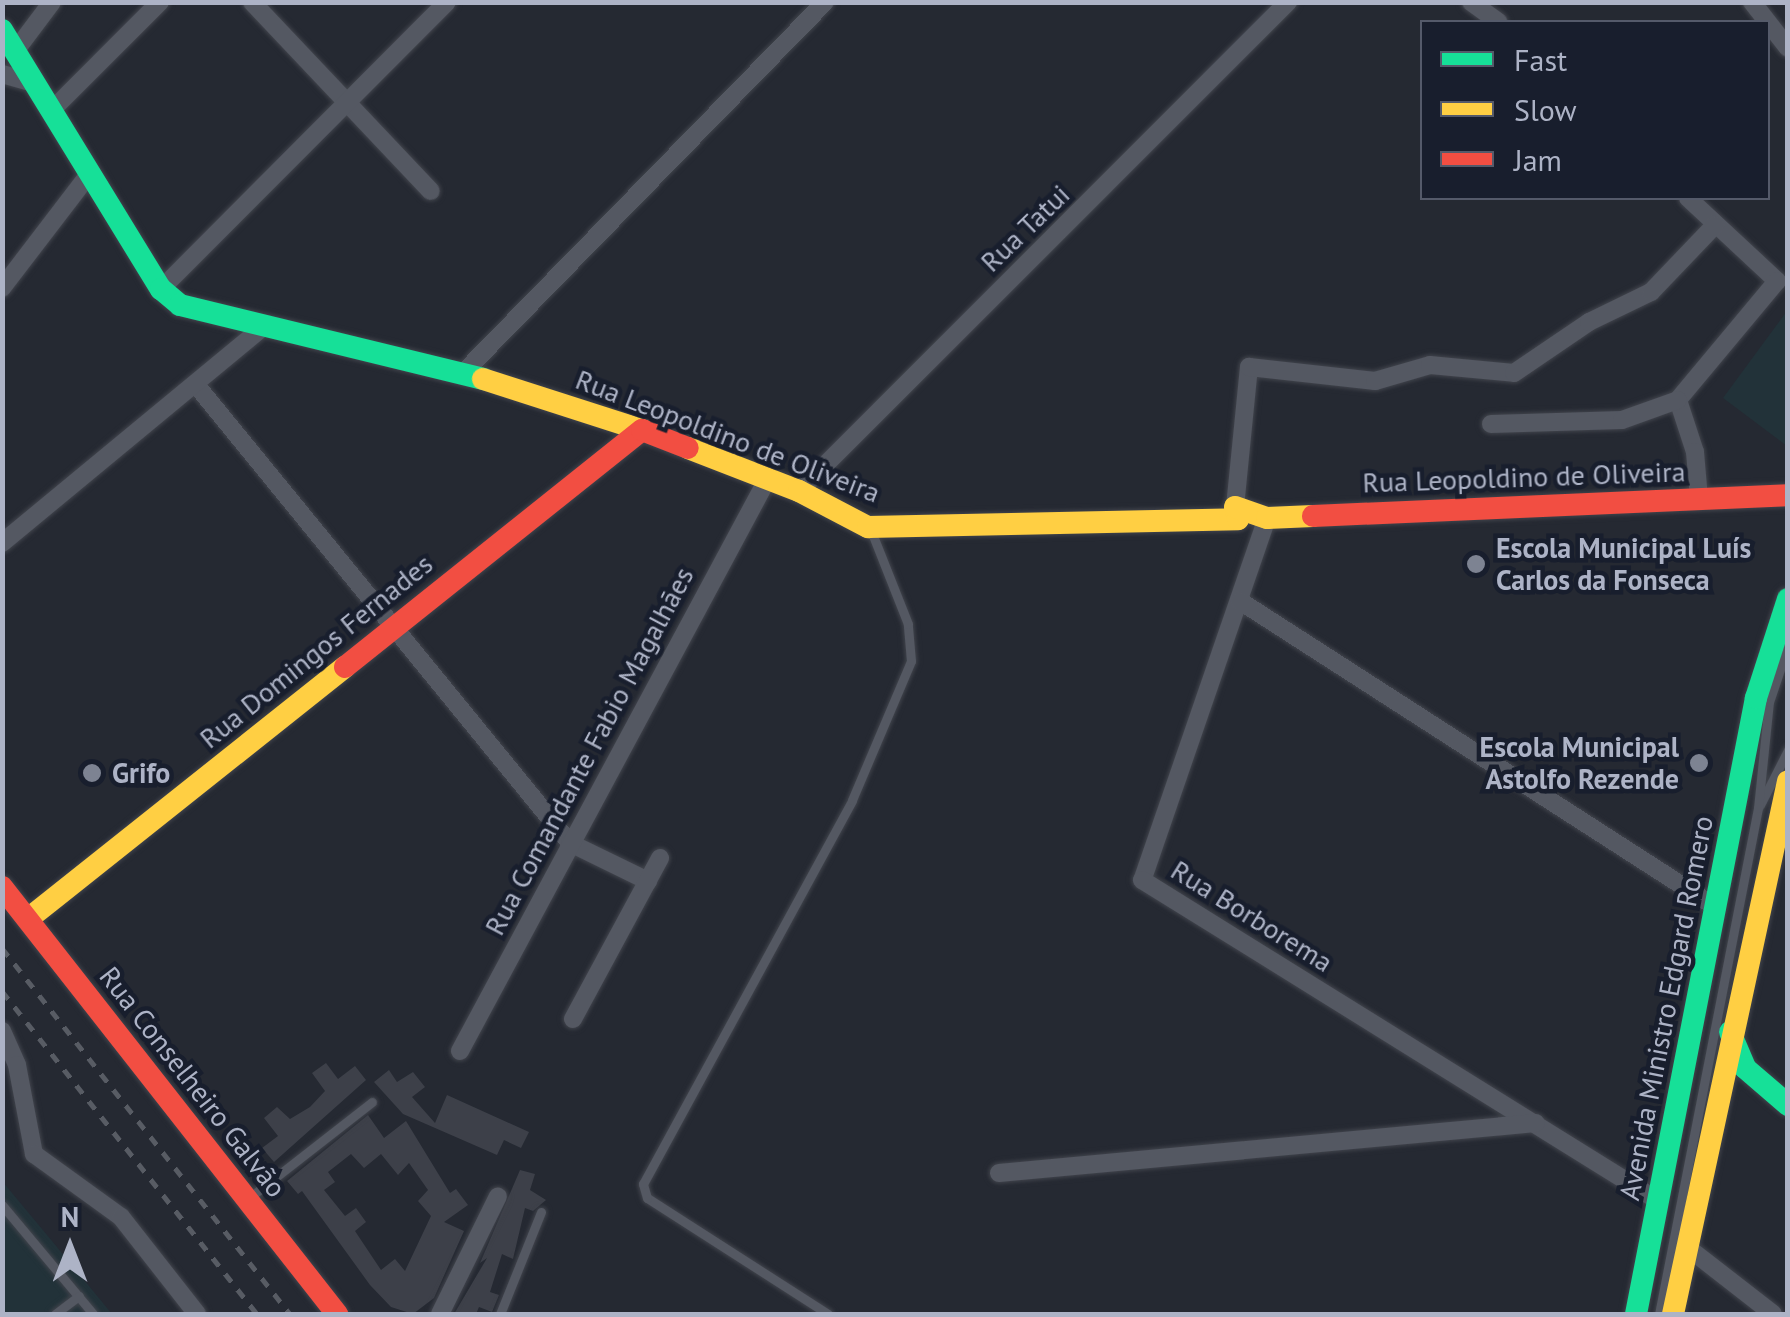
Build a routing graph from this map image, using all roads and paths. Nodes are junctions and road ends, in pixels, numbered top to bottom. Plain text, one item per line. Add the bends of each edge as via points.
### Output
1 (52, 2) edge
2 (160, 2) edge
3 (252, 2) edge
4 (447, 2) edge
5 (825, 2) edge
6 (1288, 2) edge
7 (1471, 2) edge
8 (1496, 20) edge
9 (1770, 25) edge
10 (2, 30) edge
11 (1788, 48) edge
12 (16, 50) junction
13 (2, 74) edge
14 (37, 84) junction
15 (352, 103) junction
16 (53, 109) junction
17 (90, 173) junction
18 (431, 191) dead end
19 (1690, 200) edge
20 (1715, 224) junction
21 (2, 288) edge
22 (161, 289) junction
23 (261, 329) junction
24 (463, 373) junction
25 (197, 386) junction
26 (1678, 400) junction
27 (1491, 424) dead end
28 (642, 430) junction
29 (768, 478) junction
30 (799, 491) junction
31 (1788, 496) edge
32 (1698, 499) junction
33 (1235, 507) junction
34 (1267, 518) junction
35 (868, 527) junction
36 (2, 543) edge
37 (1788, 599) edge
38 (1240, 601) junction
39 (395, 626) junction
40 (1788, 646) edge
41 (1788, 750) edge
42 (1786, 789) edge
43 (1758, 808) junction
44 (570, 843) junction
45 (660, 858) dead end
46 (648, 881) junction
47 (2, 887) edge
48 (1717, 908) junction
49 (28, 919) junction
50 (573, 1019) dead end
51 (2, 1032) edge
52 (1730, 1032) junction
53 (460, 1051) dead end
54 (372, 1102) dead end
55 (1788, 1105) edge
56 (1536, 1123) junction
57 (999, 1173) dead end
58 (498, 1196) dead end
59 (247, 1200) junction
60 (1657, 1200) junction
61 (2, 1205) edge
62 (541, 1212) dead end
63 (1686, 1246) junction
64 (79, 1296) junction
65 (55, 1314) edge
66 (94, 1314) edge
67 (197, 1314) edge
68 (337, 1314) edge
69 (440, 1314) edge
70 (500, 1314) edge
71 (828, 1314) edge
72 (1635, 1314) edge
73 (1659, 1314) edge
74 (1673, 1314) edge
75 (1774, 1314) edge

1 - 12 street
2 - 16 street
3 - 15 street
4 - 15 street
5 - 24 street
6 - 30 street, Rua Tatui
7 - 8 street
9 - 11 street
10 - 12 main road, Rua Leopoldino de Oliveira
12 - 14 main road, Rua Leopoldino de Oliveira
13 - 14 street
14 - 16 main road, Rua Leopoldino de Oliveira
15 - 18 street
15 - 22 street
16 - 17 main road, Rua Leopoldino de Oliveira
17 - 21 street
17 - 22 main road, Rua Leopoldino de Oliveira
19 - 20 street
20 - 26 street via 1766,268 1776,286
20 - 33 street via 1651,292 1589,322 1514,372 1430,366 1375,381 1249,368
22 - 23 main road, Rua Leopoldino de Oliveira via 194,311
23 - 24 main road, Rua Leopoldino de Oliveira
23 - 25 street
24 - 28 main road, Rua Leopoldino de Oliveira
25 - 36 street
25 - 39 street
26 - 27 street via 1622,420
26 - 32 street via 1695,452
28 - 29 main road, Rua Leopoldino de Oliveira
28 - 39 main road, Rua Domingos Fernades
29 - 30 main road, Rua Leopoldino de Oliveira
29 - 44 street, Rua Comandante Fabio Magalhães
30 - 35 main road, Rua Leopoldino de Oliveira
31 - 32 main road, Rua Leopoldino de Oliveira
32 - 34 main road, Rua Leopoldino de Oliveira
33 - 34 main road, Rua Leopoldino de Oliveira
33 - 35 main road, Rua Leopoldino de Oliveira via 1238,519
34 - 38 street, Rua Borborema
35 - 71 lane via 908,624 911,661 852,800 643,1184 647,1198
37 - 48 main road, Avenida Ministro Edgard Romero via 1756,698
38 - 48 street
38 - 56 street, Rua Borborema via 1142,880
39 - 44 street
39 - 49 main road, Rua Domingos Fernades
40 - 43 lane via 1769,702
41 - 43 lane
42 - 52 main road
43 - 73 lane
44 - 46 street
44 - 53 street, Rua Comandante Fabio Magalhães
45 - 46 street
46 - 50 street
47 - 49 main road, Rua Conselheiro Galvão
48 - 60 main road, Avenida Ministro Edgard Romero
49 - 59 main road, Rua Conselheiro Galvão
51 - 67 street via 17,1065 34,1154 121,1218
52 - 55 main road via 1745,1068
52 - 63 main road
54 - 59 lane
56 - 57 street
56 - 60 street, Rua Borborema
58 - 69 street
59 - 68 main road, Rua Conselheiro Galvão
60 - 72 main road, Avenida Ministro Edgard Romero
61 - 64 lane
62 - 70 lane
63 - 74 main road
63 - 75 street
64 - 65 lane
64 - 66 lane

